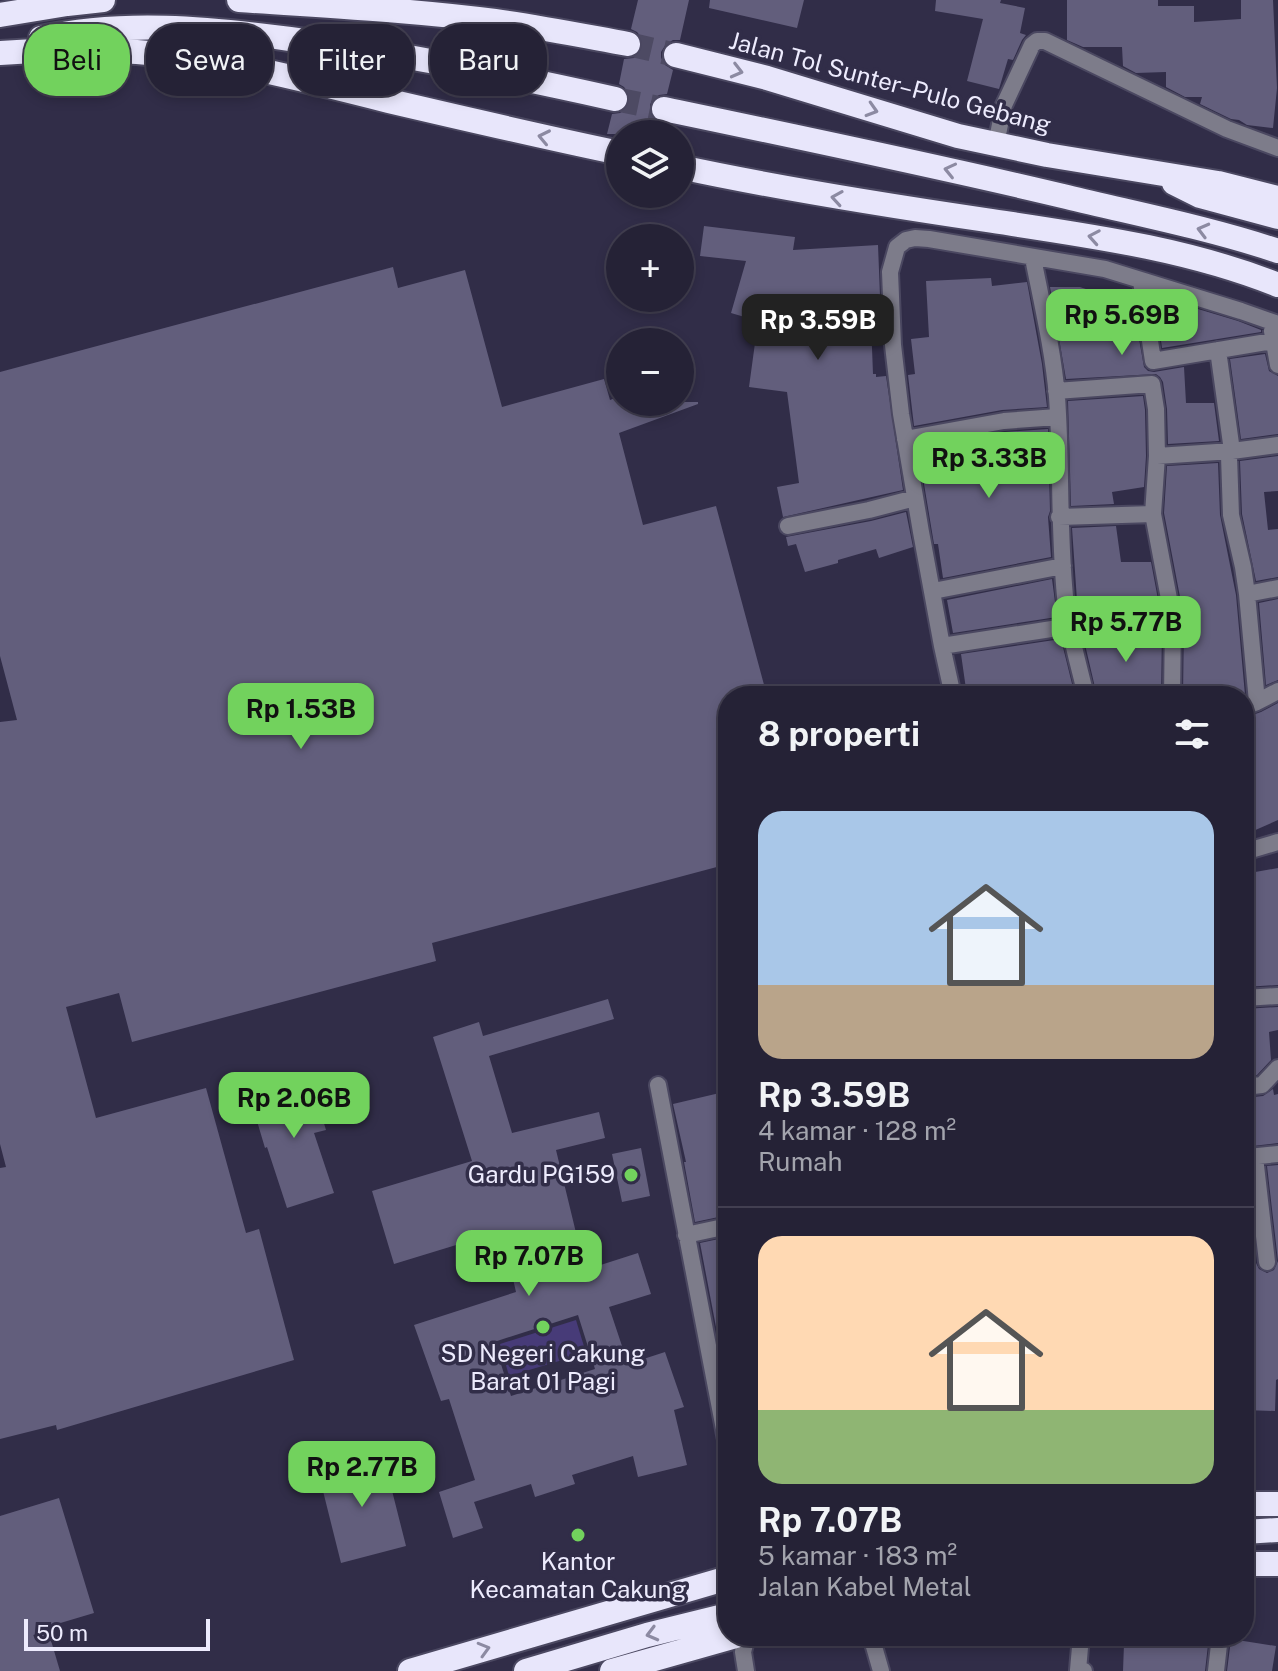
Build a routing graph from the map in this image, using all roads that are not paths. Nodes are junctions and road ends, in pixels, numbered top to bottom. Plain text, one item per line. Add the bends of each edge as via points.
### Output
1 (103, 0) edge
2 (239, 0) edge
3 (0, 15) edge
4 (628, 44) tunnel mouth
5 (0, 53) edge
6 (676, 55) tunnel mouth
7 (615, 99) tunnel mouth
8 (664, 109) tunnel mouth
9 (996, 144) junction
10 (1278, 148) edge
11 (606, 150) edge
12 (694, 170) edge
13 (1160, 172) junction
14 (1278, 198) edge
15 (1278, 217) edge
16 (1278, 251) edge
17 (1033, 258) junction
18 (1141, 281) junction
19 (1278, 285) edge
20 (1275, 323) edge
21 (1273, 341) junction
22 (1218, 350) junction
23 (1278, 365) edge
24 (1056, 391) junction
25 (1057, 417) junction
26 (905, 439) junction
27 (1278, 445) edge
28 (1232, 451) junction
29 (1157, 456) junction
30 (915, 498) junction
31 (1153, 514) junction
32 (1059, 517) junction
33 (788, 526) dead end
34 (1063, 566) junction
35 (1278, 588) edge
36 (933, 591) junction
37 (1247, 594) junction
38 (1173, 620) junction
39 (1071, 626) junction
40 (942, 646) junction
41 (951, 686) edge
42 (1084, 686) edge
43 (1172, 686) edge
44 (1250, 686) edge
45 (1278, 691) edge
46 (1254, 703) edge
47 (1278, 842) edge
48 (1254, 849) edge
49 (1278, 996) edge
50 (1254, 997) edge
51 (1278, 1068) edge
52 (658, 1085) dead end
53 (1254, 1086) edge
54 (1278, 1154) edge
55 (1254, 1157) edge
56 (1254, 1182) edge
57 (718, 1228) edge
58 (686, 1235) junction
59 (1267, 1262) dead end
60 (718, 1399) edge
61 (1254, 1504) edge
62 (1278, 1504) edge
63 (1278, 1530) edge
64 (1254, 1531) edge
65 (1254, 1564) edge
66 (1278, 1564) edge
67 (718, 1581) edge
68 (718, 1617) edge
69 (718, 1641) edge
70 (744, 1646) edge
71 (874, 1646) edge
72 (1080, 1646) edge
73 (1219, 1646) edge
74 (410, 1671) edge
75 (526, 1671) edge
76 (612, 1671) edge
77 (746, 1671) edge
78 (881, 1671) edge
79 (1084, 1671) edge
80 (1216, 1671) edge

1 - 3 highway
2 - 4 highway via 497,21
5 - 7 highway via 25,42 88,30 207,29 420,58
11 -> 5 highway via 204,60 93,49
6 -> 9 highway, Jalan Tol Sunter–Pulo Gebang
16 -> 8 highway via 982,177
9 - 10 street via 1004,105 1032,45 1045,41 1227,129
9 - 13 highway, Jalan Tol Sunter–Pulo Gebang
19 -> 12 highway via 1118,242
13 - 14 highway, Jalan Tol Sunter–Pulo Gebang
13 - 15 highway via 1200,196
17 - 18 street
17 - 24 street
17 - 26 street via 915,238 897,247 890,272 894,368
18 - 20 street
18 - 22 street via 1153,361
20 - 21 street
21 - 22 street
21 - 23 street
22 - 28 street
24 - 25 street
24 - 29 street via 1152,384
25 - 26 street
25 - 32 street
26 - 30 street
27 - 28 street
28 - 29 street
28 - 37 street via 1231,515
29 - 31 street
30 - 33 street
30 - 36 street
31 - 32 street
31 - 38 street
32 - 34 street
34 - 36 street
34 - 39 street
35 - 37 street
36 - 40 street
37 - 44 street
38 - 39 street
38 - 43 street
39 - 40 street
39 - 42 street
40 - 41 street
45 - 46 street
47 - 48 street
49 - 50 street
51 - 53 street via 1262,1085
52 - 58 street
54 - 55 street
56 - 59 street
57 - 58 street
58 - 60 street
61 - 62 highway
63 - 64 highway
65 - 66 highway
74 -> 67 highway
68 -> 75 highway
69 - 76 highway
70 - 77 street
71 - 78 street
72 - 79 street via 1078,1670
73 - 80 street

